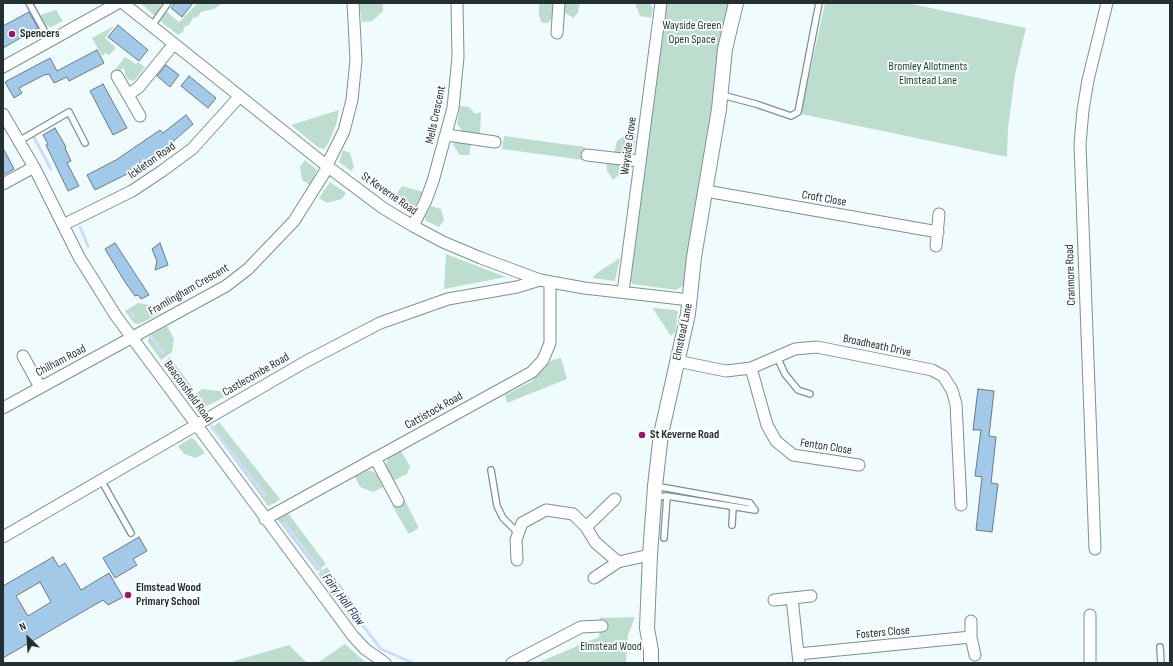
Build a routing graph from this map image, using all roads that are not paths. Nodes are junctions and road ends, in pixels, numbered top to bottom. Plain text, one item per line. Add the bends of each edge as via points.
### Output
1 (29, 3) edge
2 (118, 3) edge
3 (123, 3) edge
4 (168, 3) edge
5 (353, 3) edge
6 (457, 3) edge
7 (559, 3) edge
8 (661, 3) edge
9 (736, 3) edge
10 (819, 3) edge
11 (1107, 3) edge
12 (151, 27) junction
13 (557, 33) dead end
14 (50, 41) junction
15 (173, 45) junction
16 (3, 67) edge
17 (117, 76) dead end
18 (128, 95) junction
19 (721, 95) junction
20 (240, 96) junction
21 (3, 114) edge
22 (140, 116) dead end
23 (447, 135) junction
24 (19, 141) junction
25 (85, 142) dead end
26 (495, 142) dead end
27 (588, 155) dead end
28 (639, 161) junction
29 (327, 166) junction
30 (34, 167) junction
31 (3, 184) edge
32 (706, 191) junction
33 (939, 214) dead end
34 (63, 225) junction
35 (413, 226) junction
36 (938, 232) junction
37 (936, 246) dead end
38 (545, 281) junction
39 (623, 292) junction
40 (690, 300) junction
41 (132, 338) junction
42 (23, 356) dead end
43 (777, 358) junction
44 (677, 361) junction
45 (750, 368) junction
46 (40, 387) junction
47 (810, 394) dead end
48 (3, 408) edge
49 (196, 424) junction
50 (375, 458) junction
51 (859, 466) dead end
52 (491, 470) dead end
53 (101, 480) junction
54 (658, 493) junction
55 (615, 499) dead end
56 (398, 501) dead end
57 (961, 504) dead end
58 (733, 507) junction
59 (265, 518) junction
60 (732, 525) dead end
61 (586, 527) junction
62 (132, 533) dead end
63 (518, 533) junction
64 (3, 537) edge
65 (664, 538) dead end
66 (1094, 549) dead end
67 (650, 556) junction
68 (518, 560) dead end
69 (618, 562) junction
70 (594, 578) dead end
71 (811, 596) dead end
72 (792, 598) junction
73 (774, 600) dead end
74 (1090, 615) dead end
75 (971, 621) dead end
76 (602, 626) dead end
77 (971, 638) junction
78 (1160, 647) dead end
79 (975, 655) dead end
80 (798, 658) edge
81 (385, 663) edge
82 (512, 663) edge
83 (651, 663) edge
84 (1090, 663) edge
85 (1161, 663) edge

1 - 14 lane
2 - 14 street
3 - 12 street, St Keverne Road
4 - 12 lane
5 - 29 street, Framlingham Crescent via 356,60 352,100 344,131
6 - 23 street, Mells Crescent via 458,67
7 - 13 street
8 - 28 street, Wayside Grove
9 - 19 street, Elmstead Lane via 726,49
10 - 19 lane via 798,112 791,116
11 - 66 street, Cranmore Road via 1088,80 1080,144
12 - 15 street, St Keverne Road
14 - 16 street
15 - 18 street via 139,87
15 - 20 street, St Keverne Road
17 - 18 street
18 - 22 street
19 - 32 street, Elmstead Lane
20 - 29 street, St Keverne Road
20 - 34 street, Ickleton Road via 192,149 162,172 132,191
21 - 24 street, Beaconsfield Road
23 - 26 street
23 - 35 street, Mells Crescent via 426,200
24 - 25 lane via 69,112
24 - 30 street, Beaconsfield Road
27 - 28 street
28 - 39 street, Wayside Grove
29 - 35 street, St Keverne Road via 383,208
29 - 41 street, Framlingham Crescent via 294,221 248,269 218,291
30 - 31 street
30 - 34 street, Beaconsfield Road
32 - 36 street, Croft Close
32 - 40 street, Elmstead Lane via 694,256
33 - 36 street
34 - 41 street, Beaconsfield Road via 94,283
35 - 38 street, St Keverne Road via 481,258
36 - 37 street
38 - 39 street, St Keverne Road
38 - 49 street, Castlecombe Road via 448,299 380,323 348,338
38 - 50 street, Cattistock Road via 550,343 543,360 536,368 524,377
39 - 40 street, St Keverne Road
40 - 44 street, Elmstead Lane
41 - 46 street, Chilham Road
41 - 49 street, Beaconsfield Road
42 - 46 street
43 - 45 street, Broadheath Drive
43 - 47 lane via 785,374 798,390
43 - 57 street, Broadheath Drive via 795,349 817,347 932,370 943,376 952,390 956,404
44 - 45 street, Broadheath Drive via 726,371
44 - 54 street, Elmstead Lane via 661,434
45 - 51 street, Fenton Close via 767,425 776,441 793,456
46 - 48 street, Chilham Road
49 - 53 street, Castlecombe Road
49 - 59 street, Beaconsfield Road
50 - 56 street
50 - 59 street, Cattistock Road
52 - 63 lane via 497,506 503,518
53 - 62 lane
53 - 64 street, Castlecombe Road
54 - 58 lane
54 - 58 lane via 750,503 755,510
54 - 65 lane
54 - 67 street, Elmstead Lane
55 - 61 street
58 - 60 lane
59 - 81 street, Beaconsfield Road via 353,636 365,649
61 - 63 street via 573,514 546,510 522,523
61 - 69 street via 595,542
63 - 68 street
67 - 69 street
67 - 83 street, Elmstead Lane via 647,628
69 - 70 street
71 - 72 street
72 - 73 street
72 - 80 street
74 - 84 street
75 - 77 street
76 - 82 street via 581,627
77 - 79 street
77 - 80 street, Fosters Close
78 - 85 lane

